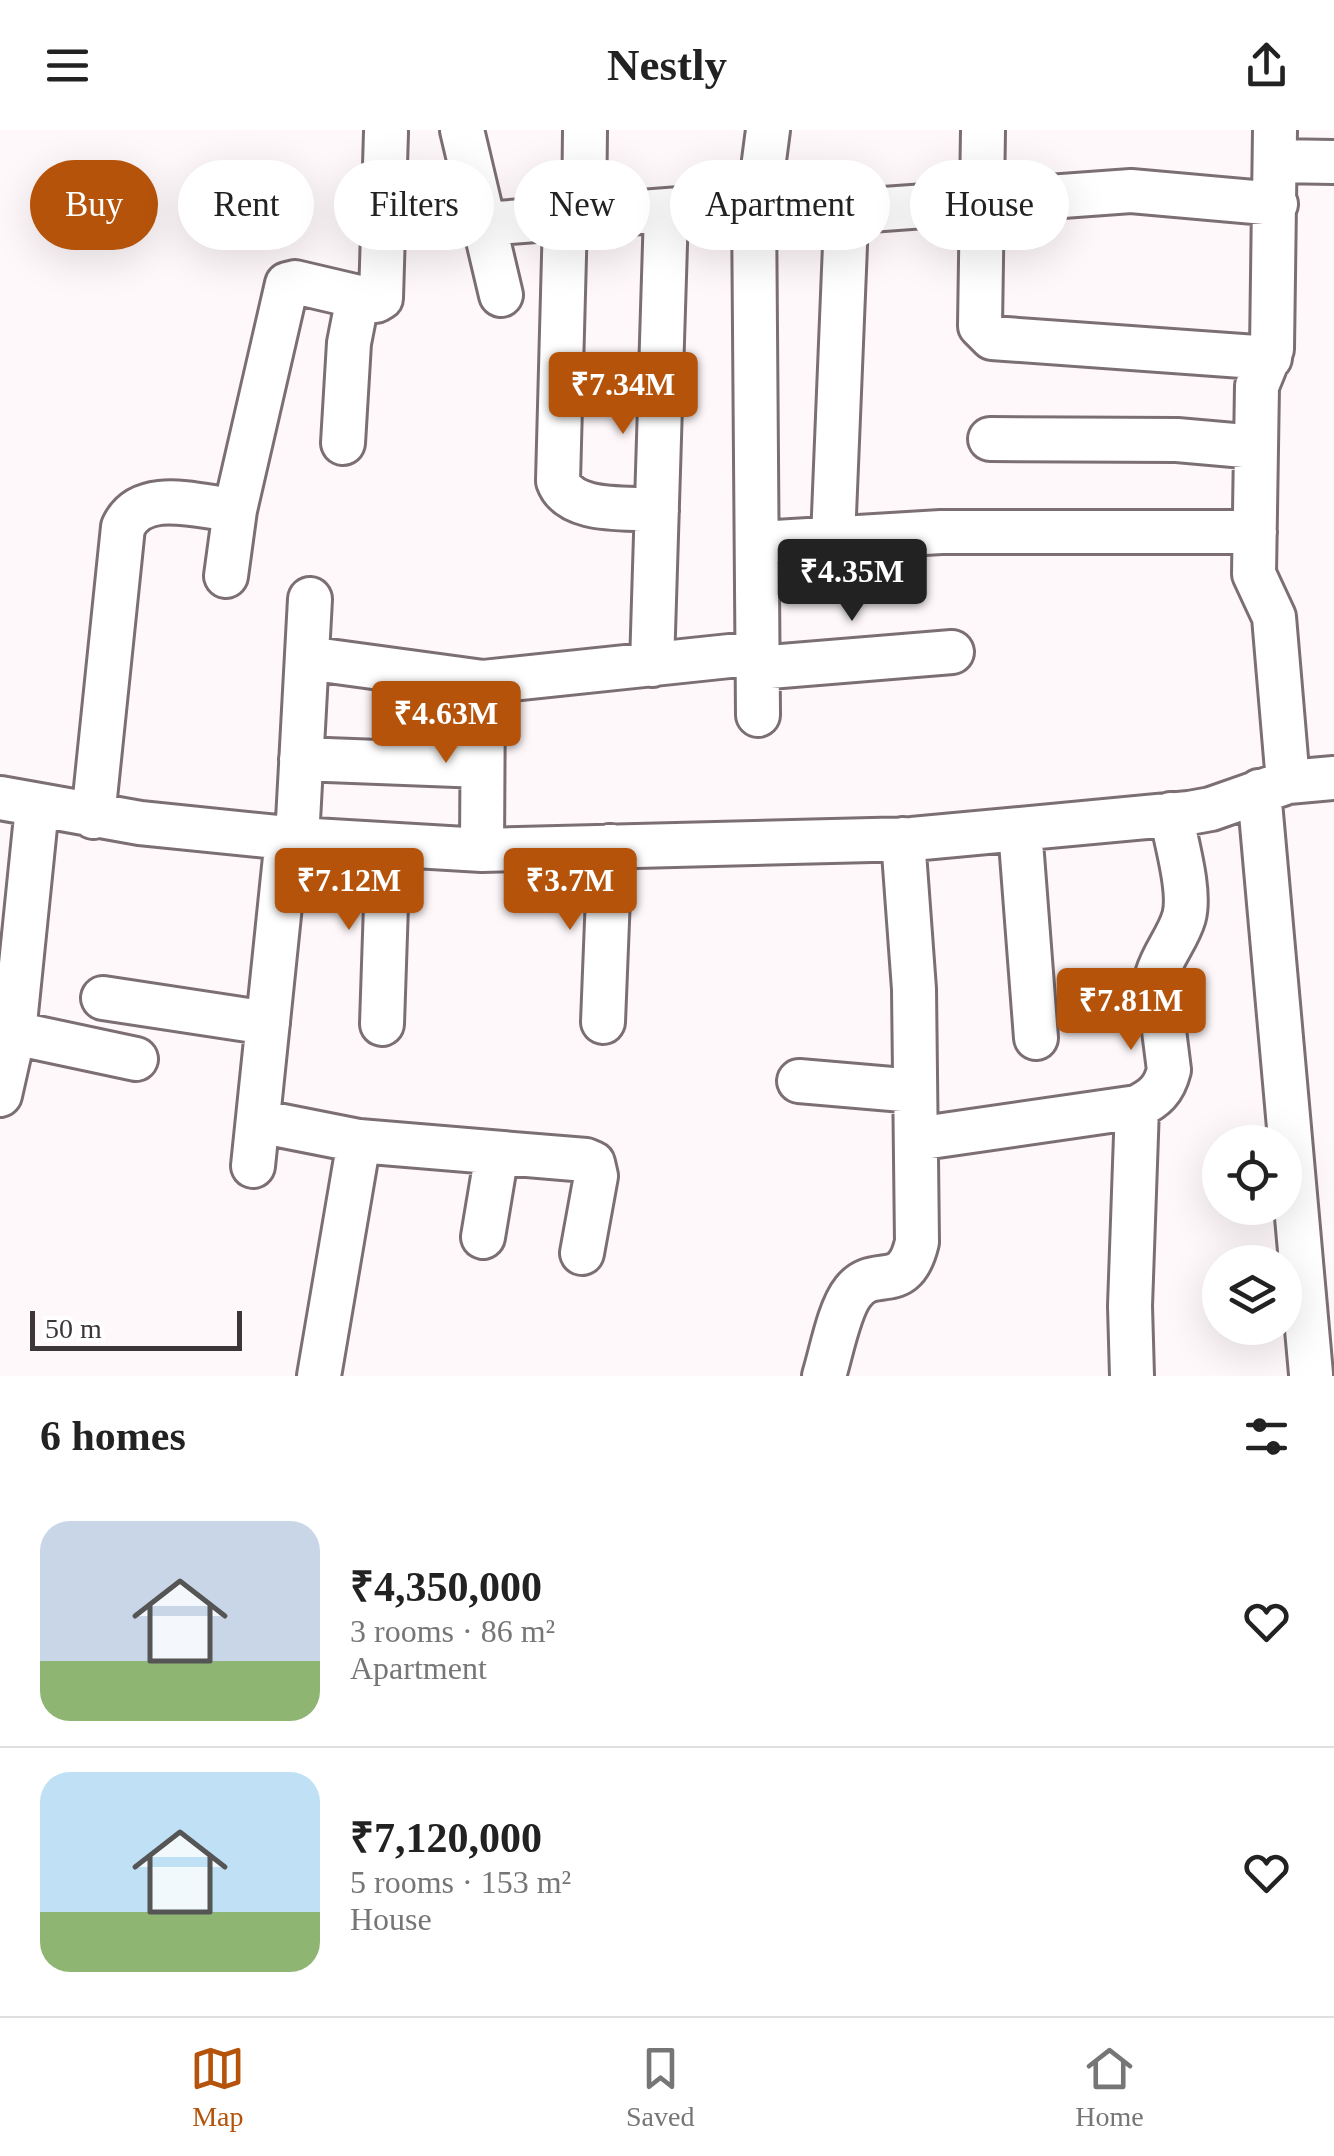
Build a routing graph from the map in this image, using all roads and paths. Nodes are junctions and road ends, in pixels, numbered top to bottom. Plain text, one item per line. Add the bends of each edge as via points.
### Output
1 (462, 130) edge
2 (585, 130) edge
3 (768, 130) edge
4 (983, 130) edge
5 (386, 132) dead end
6 (1275, 145) edge
7 (469, 160) edge
8 (581, 160) edge
9 (764, 160) edge
10 (982, 160) edge
11 (1334, 162) edge
12 (1069, 196) edge
13 (1276, 204) junction
14 (910, 207) edge
15 (666, 212) junction
16 (670, 212) edge
17 (650, 213) edge
18 (490, 250) edge
19 (572, 250) edge
20 (755, 250) edge
21 (980, 250) edge
22 (501, 295) dead end
23 (358, 297) junction
24 (1270, 358) junction
25 (990, 439) dead end
26 (342, 443) dead end
27 (1256, 446) junction
28 (235, 510) junction
29 (657, 510) junction
30 (1255, 532) junction
31 (833, 539) junction
32 (758, 543) junction
33 (226, 576) dead end
34 (310, 599) dead end
35 (952, 652) dead end
36 (306, 658) junction
37 (758, 660) junction
38 (652, 665) junction
39 (483, 682) junction
40 (758, 715) dead end
41 (301, 759) junction
42 (482, 766) junction
43 (1334, 778) edge
44 (1273, 786) junction
45 (18, 802) edge
46 (1172, 814) junction
47 (93, 817) junction
48 (1020, 829) junction
49 (292, 839) junction
50 (903, 839) junction
51 (388, 844) junction
52 (610, 846) junction
53 (482, 850) junction
54 (11, 944) edge
55 (103, 998) dead end
56 (604, 1022) dead end
57 (268, 1023) junction
58 (382, 1024) dead end
59 (14, 1032) junction
60 (1036, 1038) dead end
61 (136, 1058) dead end
62 (799, 1081) dead end
63 (915, 1091) junction
64 (0, 1095) edge
65 (1137, 1107) junction
66 (258, 1121) junction
67 (916, 1138) junction
68 (359, 1142) junction
69 (497, 1152) junction
70 (254, 1166) dead end
71 (483, 1237) dead end
72 (582, 1254) dead end
73 (1312, 1374) edge
74 (318, 1376) edge
75 (824, 1376) edge
76 (1132, 1376) edge

1 - 7 street
2 - 8 street
3 - 9 street
4 - 10 street
5 - 23 street via 383,291 376,301
6 - 11 street
6 - 13 street
12 - 13 street via 1132,191
13 - 24 street
14 - 31 street via 856,211 846,221
15 - 16 street
15 - 17 street
15 - 29 street
18 - 22 street
19 - 29 street via 558,481 577,503
20 - 32 street
21 - 24 street via 980,326 992,338
23 - 26 street
23 - 28 street via 287,284
24 - 27 street via 1257,386
25 - 27 street
27 - 30 street
28 - 33 street
28 - 47 street via 156,502 129,515
29 - 38 street
30 - 31 street via 941,532
30 - 44 street via 1254,574 1274,617
31 - 32 street
32 - 37 street
34 - 36 street
35 - 37 street
36 - 39 street
36 - 41 street
37 - 38 street
37 - 40 street
38 - 39 street
39 - 42 street
41 - 42 street
41 - 49 street
42 - 53 street
43 - 44 street
44 - 46 street via 1211,810
44 - 73 street
45 - 47 street
45 - 54 street
46 - 48 street
46 - 65 street via 1184,917 1157,975 1170,1070 1166,1086
47 - 49 street
48 - 50 street
48 - 60 street
49 - 51 street
49 - 57 street
50 - 52 street
50 - 63 street
51 - 53 street
51 - 58 street
52 - 53 street
52 - 56 street
54 - 59 street
55 - 57 street
57 - 66 street
59 - 61 street
59 - 64 street
62 - 63 street
63 - 67 street
65 - 67 street
65 - 76 street
66 - 68 street
66 - 70 street
67 - 75 street via 912,1261 903,1272 850,1294
68 - 69 street
68 - 74 street
69 - 71 street
69 - 72 street via 592,1162 596,1176

